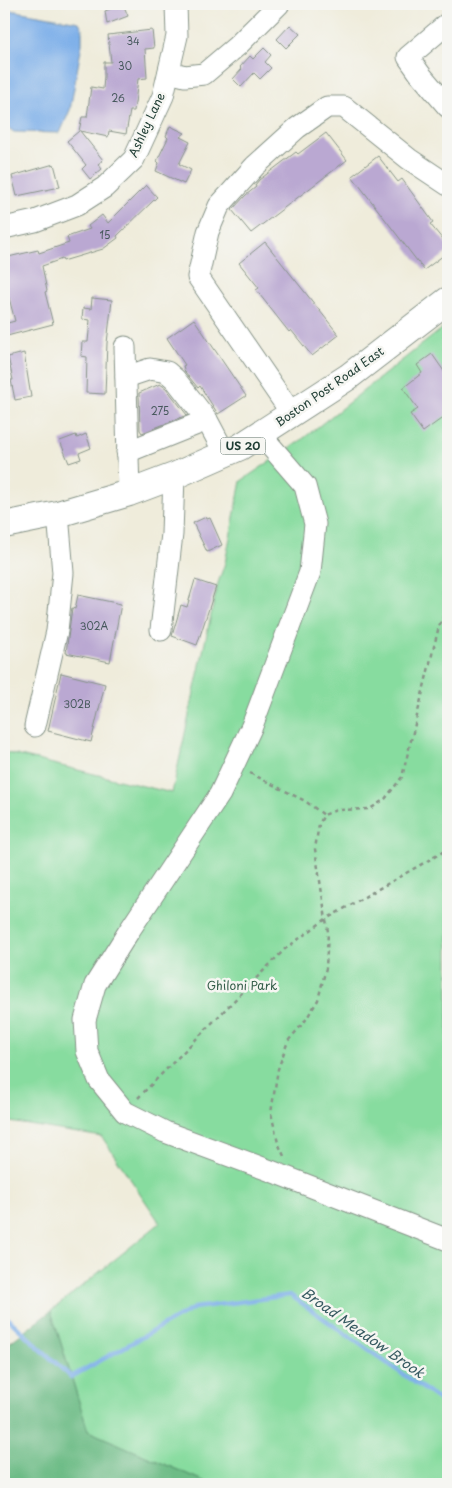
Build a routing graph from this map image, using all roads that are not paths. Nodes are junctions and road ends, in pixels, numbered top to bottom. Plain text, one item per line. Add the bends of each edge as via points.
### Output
1 (176, 4) edge
2 (279, 4) edge
3 (448, 24) edge
4 (168, 72) junction
5 (448, 107) edge
6 (448, 185) edge
7 (4, 228) edge
8 (448, 300) edge
9 (125, 347) dead end
10 (126, 377) junction
11 (292, 414) junction
12 (207, 420) junction
13 (261, 434) junction
14 (127, 452) junction
15 (225, 454) junction
16 (174, 476) junction
17 (129, 493) junction
18 (58, 514) junction
19 (4, 525) edge
20 (161, 630) dead end
21 (35, 726) dead end
22 (448, 1240) edge

1 - 4 street, Ashley Lane via 177,36
2 - 4 street via 204,74 184,76
3 - 5 street via 408,58
4 - 7 street, Ashley Lane via 163,96 134,159 106,187 77,205 35,221
6 - 11 street via 409,159 344,107 327,107 297,128 255,166 219,206 208,232 198,277
8 - 11 main road, Boston Post Road East / US 20 via 375,358
9 - 10 street
10 - 12 street via 150,370 167,372
10 - 14 street
11 - 13 main road, Boston Post Road East / US 20
12 - 14 street
12 - 15 street
13 - 15 main road, Boston Post Road East / US 20
13 - 22 street via 305,486 315,524 310,572 252,726 220,794 95,985 85,1020 87,1051 99,1080 125,1112 165,1132
14 - 17 street
15 - 16 main road, Boston Post Road East / US 20
16 - 17 main road, Boston Post Road East / US 20
16 - 20 street via 172,534
17 - 18 main road, Boston Post Road East / US 20
18 - 19 main road, Boston Post Road East / US 20
18 - 21 street via 63,573 57,631

